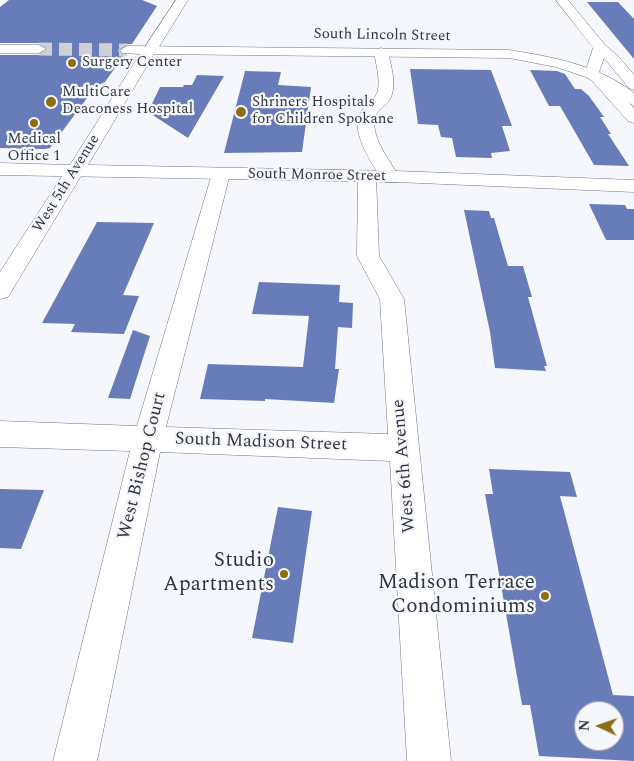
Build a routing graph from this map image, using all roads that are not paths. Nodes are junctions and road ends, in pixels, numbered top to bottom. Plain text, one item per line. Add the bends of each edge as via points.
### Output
1 (182, 0) edge
2 (562, 0) edge
3 (0, 49) edge
4 (39, 49) tunnel mouth
5 (127, 50) tunnel mouth
6 (150, 50) junction
7 (381, 52) junction
8 (613, 59) junction
9 (596, 60) junction
10 (634, 60) edge
11 (634, 85) edge
12 (634, 101) edge
13 (634, 118) edge
14 (0, 169) edge
15 (75, 171) junction
16 (221, 174) junction
17 (379, 178) junction
18 (634, 186) edge
19 (0, 291) edge
20 (0, 434) edge
21 (148, 439) junction
22 (403, 448) junction
23 (76, 761) edge
24 (429, 761) edge

1 - 6 street, West 5th Avenue
2 - 9 street
3 - 4 street
5 - 6 street, South Lincoln Street
6 - 7 street, South Lincoln Street
6 - 15 street, West 5th Avenue
7 - 9 street, South Lincoln Street via 509,54 563,64
7 - 17 street, West 6th Avenue via 386,82 384,96 369,110 366,124
8 - 9 street
8 - 10 street
8 - 11 street
9 - 12 street via 615,85
9 - 13 street
14 - 15 street, South Monroe Street
15 - 16 street, South Monroe Street
15 - 19 street, West 5th Avenue
16 - 17 street, South Monroe Street
16 - 21 street, West Bishop Court
17 - 18 street, South Monroe Street via 482,177
17 - 22 street, West 6th Avenue via 368,256 392,299
20 - 21 street, South Madison Street
21 - 22 street, South Madison Street
21 - 23 street, West Bishop Court
22 - 24 street, West 6th Avenue

